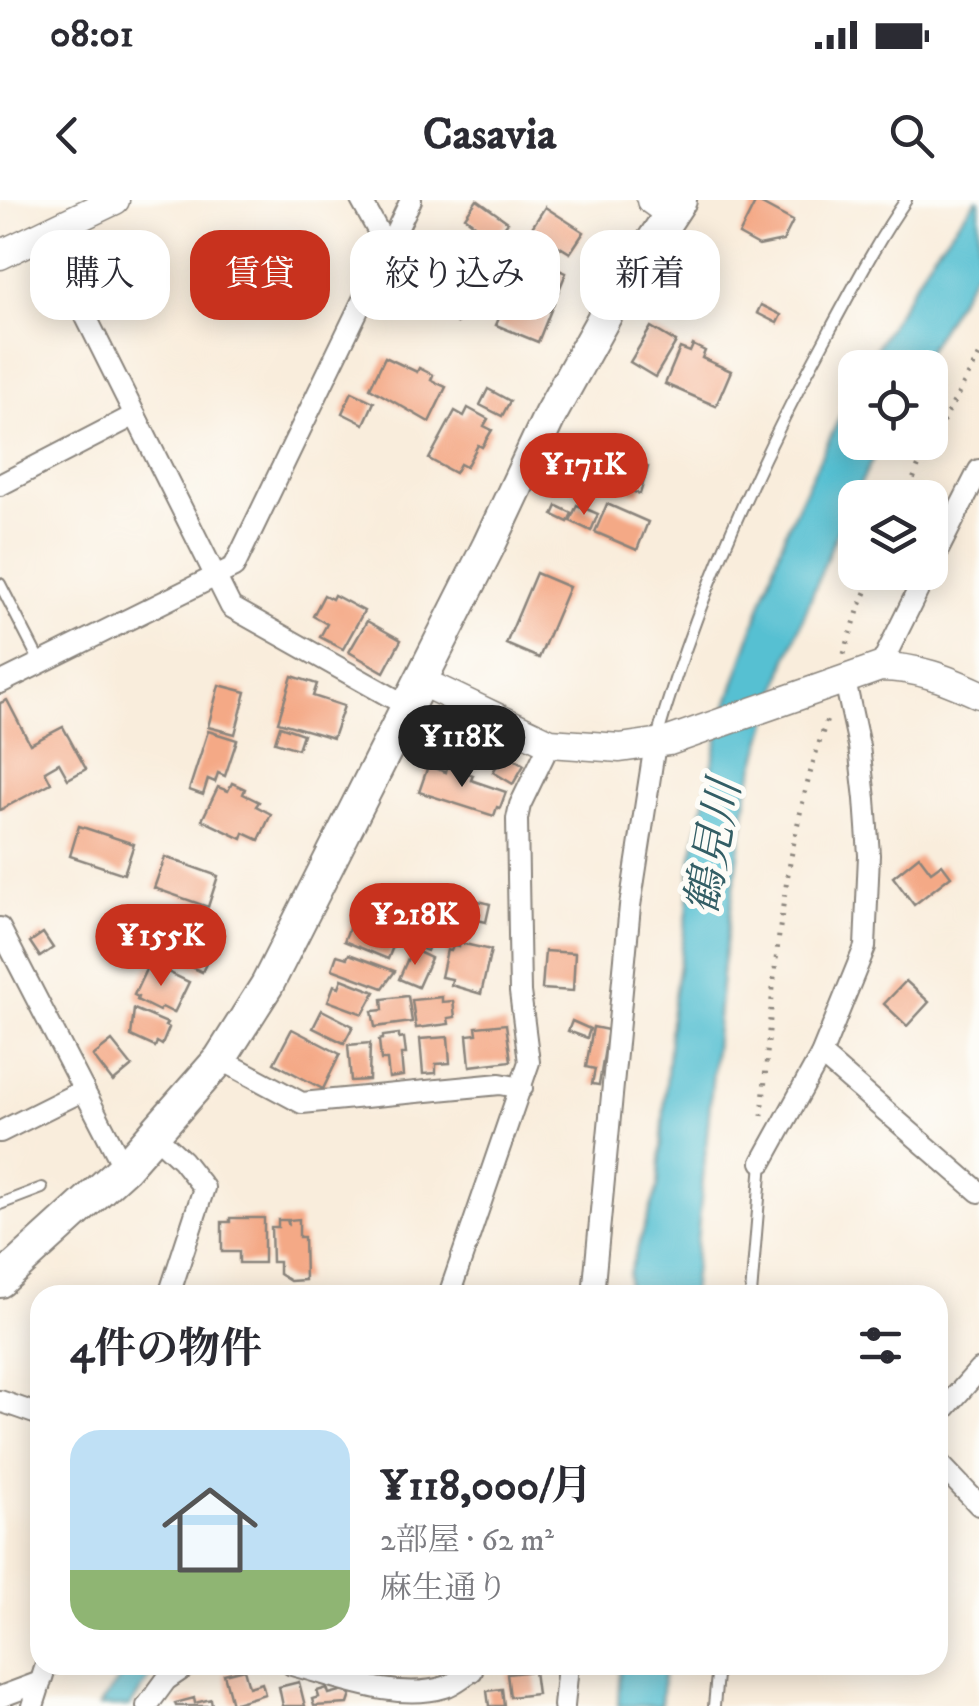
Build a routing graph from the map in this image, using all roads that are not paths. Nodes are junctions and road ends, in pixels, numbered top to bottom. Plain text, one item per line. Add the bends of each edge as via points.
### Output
1 (115, 200) edge
2 (361, 200) edge
3 (411, 200) edge
4 (906, 200) edge
5 (667, 204) edge
6 (52, 230) edge
7 (378, 230) edge
8 (397, 230) edge
9 (30, 241) edge
10 (0, 255) edge
11 (87, 320) edge
12 (354, 320) edge
13 (135, 415) junction
14 (979, 470) edge
15 (0, 485) edge
16 (948, 530) edge
17 (216, 577) junction
18 (0, 584) edge
19 (918, 590) edge
20 (40, 662) junction
21 (880, 668) junction
22 (0, 683) edge
23 (833, 692) junction
24 (414, 694) junction
25 (979, 694) edge
26 (662, 742) junction
27 (550, 743) junction
28 (0, 928) edge
29 (821, 1055) junction
30 (220, 1059) junction
31 (522, 1088) junction
32 (84, 1090) junction
33 (0, 1132) edge
34 (155, 1135) junction
35 (762, 1162) joint
36 (124, 1168) junction
37 (42, 1188) dead end
38 (979, 1192) edge
39 (0, 1204) edge
40 (0, 1282) edge
41 (172, 1285) edge
42 (453, 1285) edge
43 (593, 1285) edge
44 (751, 1285) edge
45 (979, 1370) edge
46 (0, 1401) edge
47 (948, 1405) edge
48 (30, 1412) edge
49 (948, 1472) edge
50 (979, 1504) edge
51 (41, 1675) edge
52 (43, 1675) edge
53 (173, 1675) edge
54 (317, 1675) edge
55 (464, 1675) edge
56 (567, 1675) edge
57 (717, 1675) edge
58 (370, 1696) edge
59 (0, 1697) edge
60 (154, 1702) edge
61 (33, 1706) edge
62 (564, 1706) edge
63 (714, 1706) edge

1 - 6 street
2 - 7 street
3 - 8 street
4 - 26 lane via 762,460 665,708
5 - 24 main road via 550,415
9 - 10 street
11 - 13 street
12 - 17 street via 234,567
13 - 15 street
13 - 17 street
14 - 16 street
17 - 20 street
17 - 24 street via 231,607
18 - 20 lane
19 - 21 street
20 - 22 street
21 - 23 street
21 - 25 street via 905,667
23 - 26 street
23 - 29 street via 859,746 869,918 866,948
24 - 27 street
24 - 30 main road via 267,985
26 - 27 street via 595,748
26 - 43 street via 630,906
27 - 31 street via 517,819 520,992 529,1062
28 - 32 street
29 - 35 street
29 - 38 street
30 - 31 street via 302,1103 500,1084
30 - 34 main road
31 - 42 street
32 - 33 street
32 - 36 street
34 - 36 main road
34 - 41 street via 204,1188
35 - 44 lane
36 - 40 main road
37 - 39 lane
45 - 47 street
46 - 48 street
49 - 50 street
51 - 59 street
52 - 61 street
53 - 60 street
54 - 58 street
55 - 58 street via 448,1686
56 - 62 street
57 - 63 lane

